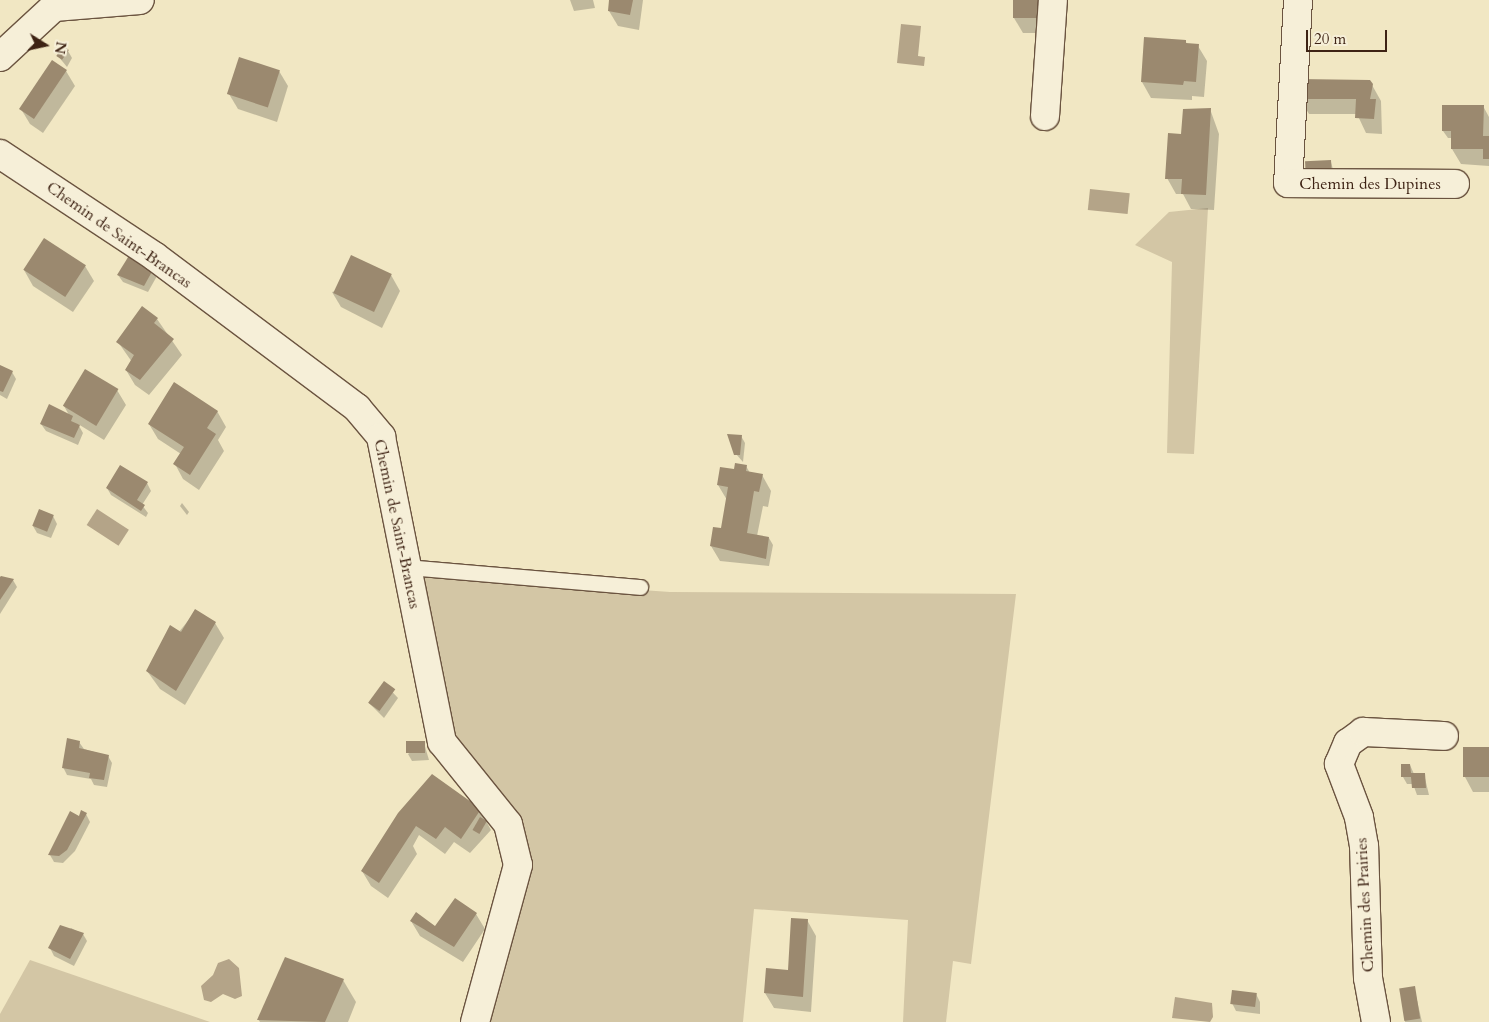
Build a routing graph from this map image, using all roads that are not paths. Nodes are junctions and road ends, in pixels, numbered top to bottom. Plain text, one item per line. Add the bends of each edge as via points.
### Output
1 (140, 0) edge
2 (1053, 0) edge
3 (1298, 0) edge
4 (52, 4) edge
5 (0, 57) edge
6 (1045, 116) dead end
7 (0, 154) edge
8 (1455, 184) dead end
9 (407, 567) junction
10 (640, 587) dead end
11 (1444, 736) dead end
12 (475, 1022) edge
13 (1376, 1022) edge

1 - 4 street
2 - 6 street
3 - 8 street, Chemin des Dupines via 1288,183
4 - 5 street
7 - 9 street, Chemin de Saint-Brancas via 154,256 357,408 381,437
9 - 10 lane
9 - 12 street, Chemin de Saint-Brancas via 442,742 508,824 518,865
11 - 13 street, Chemin des Prairies via 1363,732 1348,742 1339,764 1359,817 1364,846 1368,978

